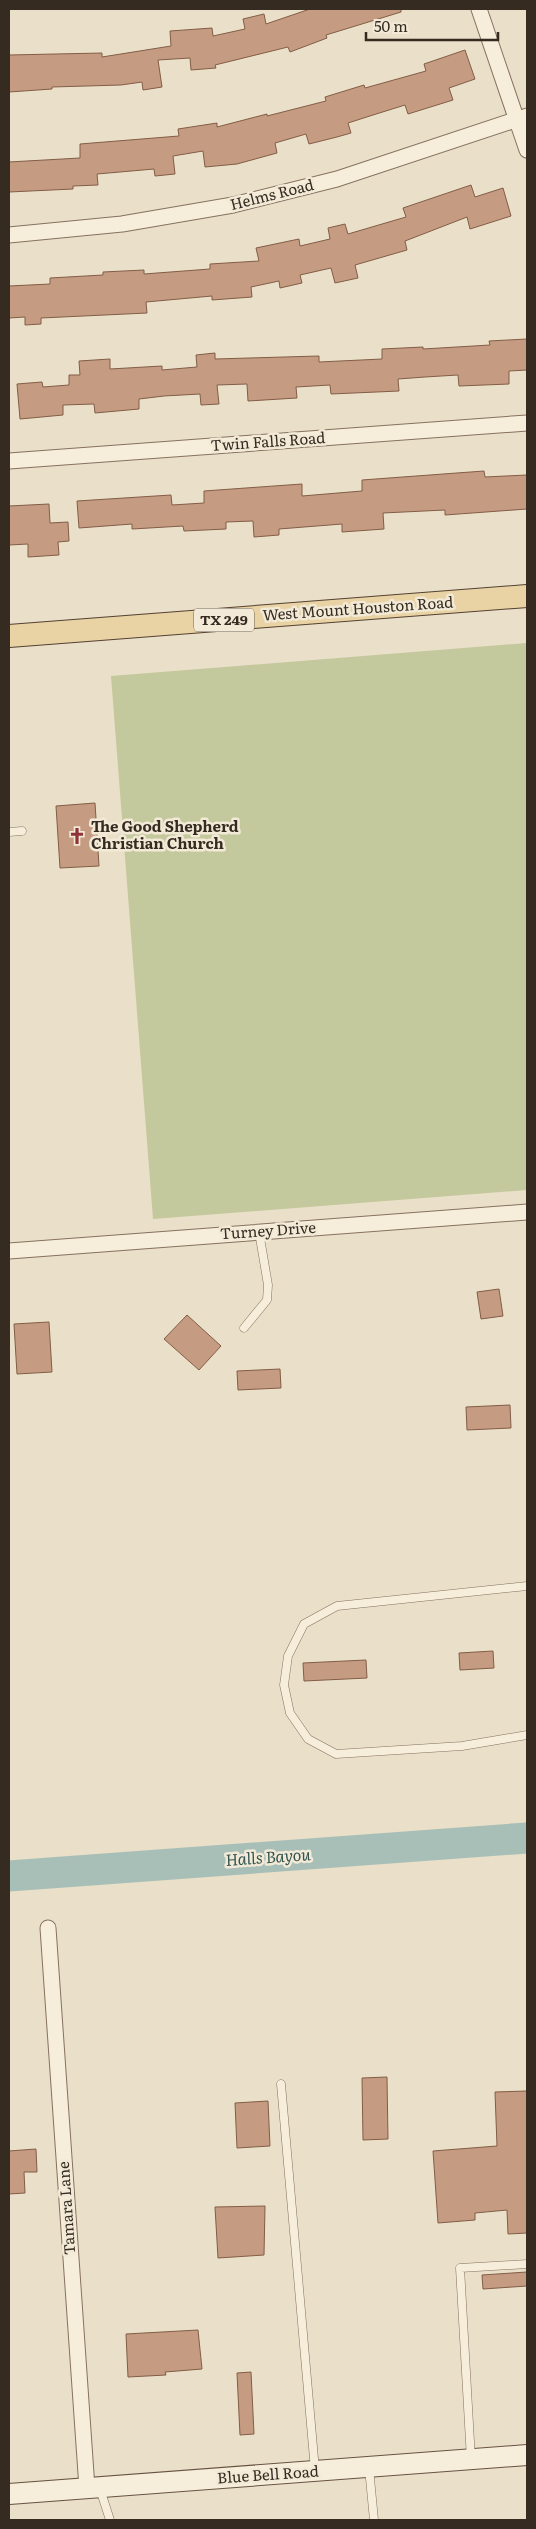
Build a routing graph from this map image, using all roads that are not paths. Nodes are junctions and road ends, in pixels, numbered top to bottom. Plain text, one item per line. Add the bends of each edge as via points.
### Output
1 (479, 9) edge
2 (523, 118) edge
3 (527, 150) edge
4 (9, 235) edge
5 (527, 423) edge
6 (9, 461) edge
7 (527, 596) edge
8 (9, 636) edge
9 (22, 831) dead end
10 (9, 832) edge
11 (527, 1212) edge
12 (260, 1232) junction
13 (9, 1252) edge
14 (244, 1328) dead end
15 (527, 1586) edge
16 (527, 1736) edge
17 (48, 1928) dead end
18 (281, 2084) dead end
19 (527, 2264) edge
20 (527, 2455) edge
21 (471, 2460) junction
22 (369, 2468) junction
23 (316, 2472) junction
24 (93, 2488) junction
25 (9, 2494) edge
26 (110, 2520) edge
27 (374, 2520) edge

1 - 2 street
2 - 3 street
2 - 4 street, Helms Road via 337,179 233,205 122,224
5 - 6 street, Twin Falls Road
7 - 8 main road, West Mount Houston Road / TX 249
9 - 10 lane
11 - 12 street, Turney Drive
12 - 13 street, Turney Drive
12 - 14 lane via 268,1284 267,1300
15 - 16 lane via 337,1606 304,1624 288,1656 284,1686 290,1713 308,1739 336,1754 462,1746
17 - 24 street, Tamara Lane
18 - 23 lane
19 - 21 lane via 460,2268
20 - 21 street, Blue Bell Road
21 - 22 street, Blue Bell Road
22 - 23 street, Blue Bell Road
22 - 27 lane
23 - 24 street, Blue Bell Road
24 - 25 street, Blue Bell Road
24 - 26 lane

